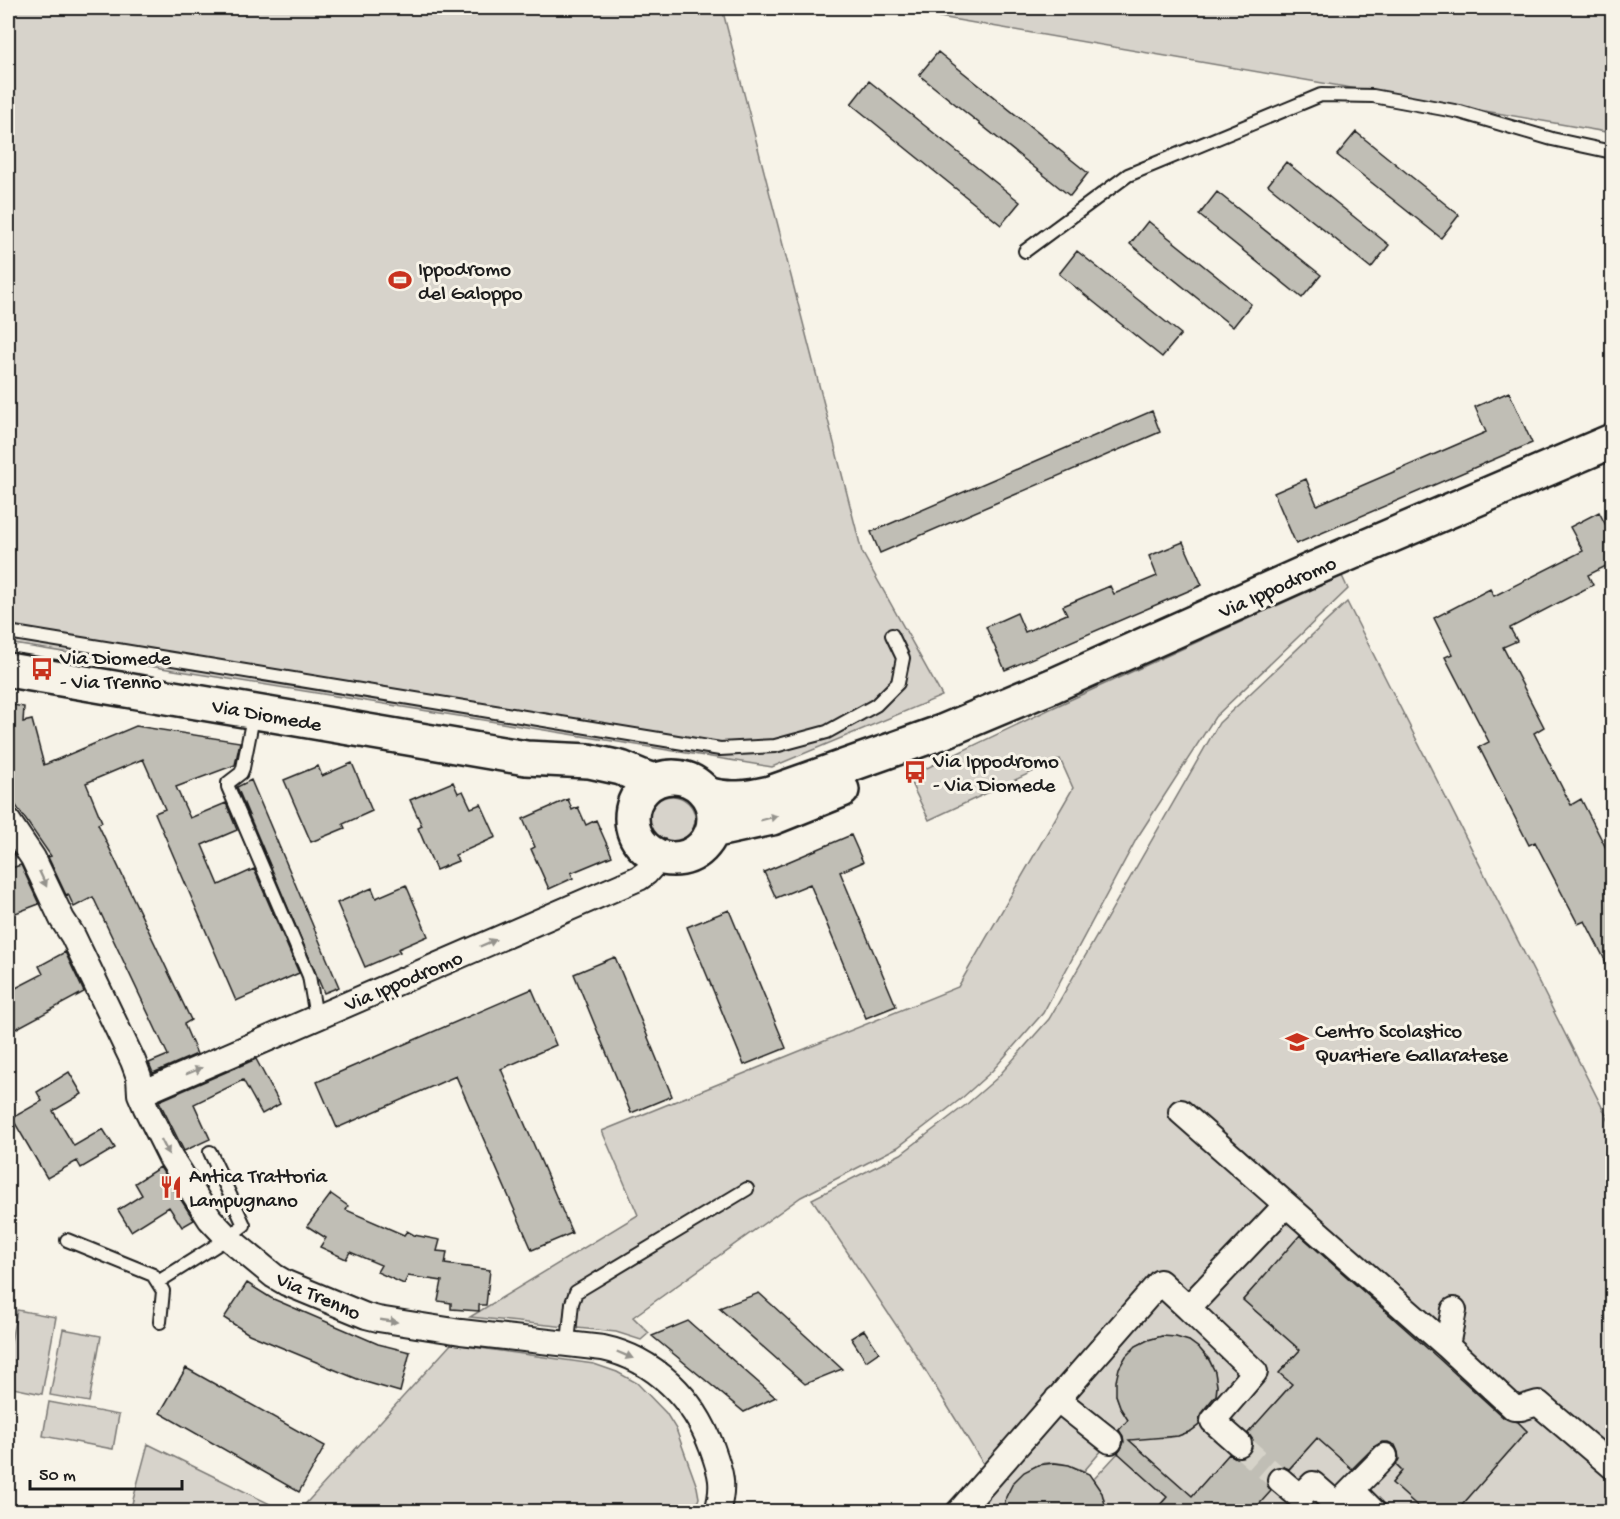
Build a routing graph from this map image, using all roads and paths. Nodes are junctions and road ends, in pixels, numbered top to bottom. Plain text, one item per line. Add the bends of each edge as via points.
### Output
1 (1612, 152) edge
2 (1025, 251) dead end
3 (1608, 446) edge
4 (8, 632) edge
5 (892, 635) dead end
6 (8, 670) edge
7 (254, 711) junction
8 (942, 732) junction
9 (526, 759) junction
10 (655, 781) junction
11 (707, 794) junction
12 (633, 806) junction
13 (9, 828) edge
14 (712, 831) junction
15 (660, 857) junction
16 (315, 1011) dead end
17 (140, 1094) junction
18 (1180, 1112) dead end
19 (210, 1152) dead end
20 (747, 1190) dead end
21 (1286, 1205) junction
22 (228, 1238) junction
23 (67, 1240) dead end
24 (158, 1282) junction
25 (1188, 1308) junction
26 (1455, 1310) dead end
27 (160, 1322) dead end
28 (568, 1343) junction
29 (1447, 1346) junction
30 (1057, 1399) junction
31 (1110, 1441) dead end
32 (1239, 1444) tunnel mouth
33 (1385, 1456) dead end
34 (1612, 1466) edge
35 (1280, 1480) tunnel mouth
36 (1352, 1490) junction
37 (717, 1512) edge
38 (959, 1512) edge
39 (1374, 1512) edge

1 - 2 lane via 1460,112 1373,96 1321,95 1128,175
3 - 8 street, Via Ippodromo via 1311,570
4 - 5 lane via 720,748 775,746 827,732 876,705 897,684 903,658
6 - 7 street, Via Diomede
7 - 9 street, Via Diomede
7 - 16 lane via 243,768 228,788 309,976
8 - 11 street, Via Ippodromo via 770,793 745,798
14 -> 8 street, Via Ippodromo via 772,818 843,790
9 - 10 street, Via Diomede via 589,761
9 - 12 street, Via Diomede via 612,787
10 - 11 street via 683,778
10 - 12 street via 640,792
11 - 14 street via 714,812
12 - 15 street via 636,837
13 -> 17 street, Via Trenno via 33,858 73,936 133,1061
14 - 15 street via 701,848 689,856
17 -> 15 street, Via Ippodromo via 639,878
17 -> 22 street, Via Trenno via 171,1158 210,1219
18 - 21 street
19 - 22 lane via 244,1225
20 - 28 lane via 576,1292
21 - 25 street
21 - 29 street
22 - 24 lane
22 -> 28 street, Via Trenno via 286,1283 366,1316 461,1332
23 - 24 lane via 153,1275
24 - 27 lane via 163,1292
25 - 30 street via 1160,1282
25 - 32 street via 1254,1372 1213,1421
26 - 29 street
28 -> 37 street, Via Trenno via 623,1353 672,1384 686,1399 707,1435 722,1480
29 - 34 street via 1514,1408 1538,1403
30 - 31 street
30 - 38 street
33 - 36 street
35 - 36 street via 1300,1497 1312,1484 1337,1505
36 - 39 street

